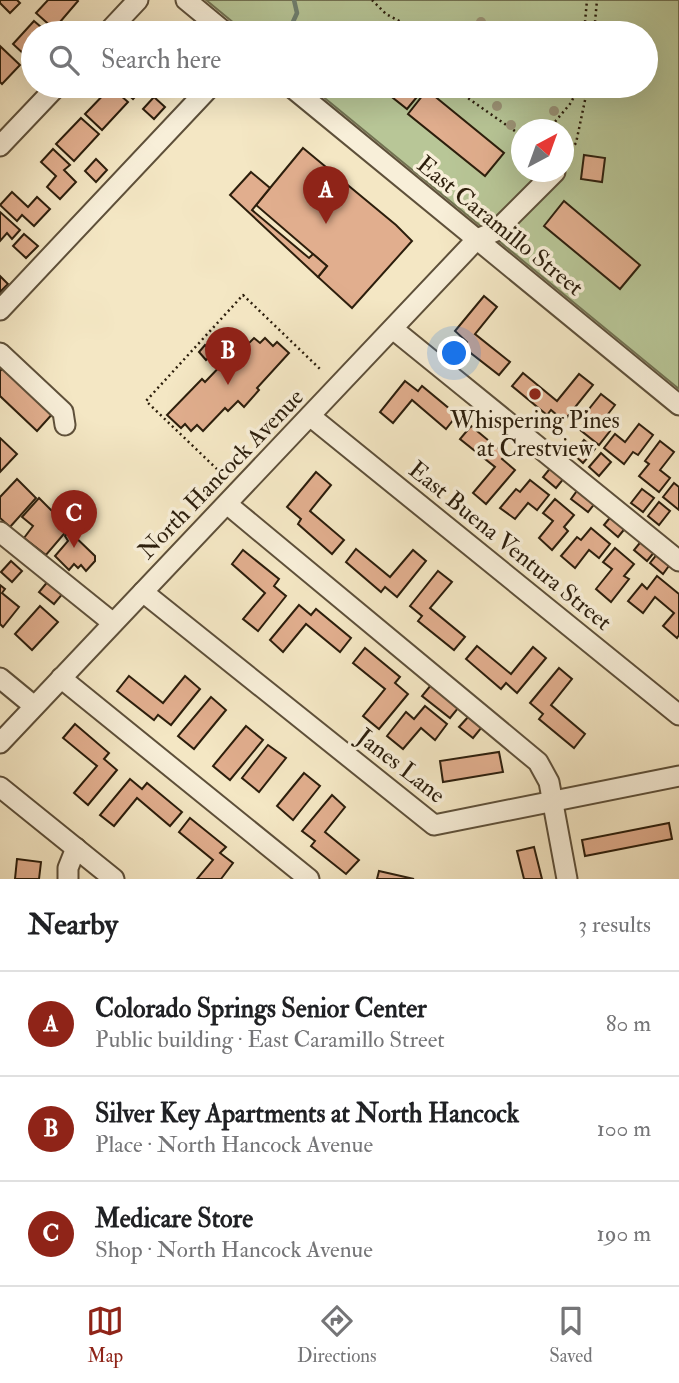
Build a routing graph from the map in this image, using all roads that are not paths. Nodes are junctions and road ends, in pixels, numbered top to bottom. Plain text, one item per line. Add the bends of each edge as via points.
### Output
1 (138, 0) edge
2 (186, 0) edge
3 (118, 21) edge
4 (211, 21) edge
5 (46, 98) edge
6 (200, 98) edge
7 (305, 98) edge
8 (0, 146) edge
9 (545, 182) edge
10 (477, 239) junction
11 (0, 310) edge
12 (393, 329) junction
13 (0, 353) edge
14 (679, 405) edge
15 (310, 416) junction
16 (65, 425) dead end
17 (227, 504) junction
18 (0, 532) edge
19 (679, 561) edge
20 (143, 592) junction
21 (113, 623) junction
22 (0, 678) edge
23 (61, 678) junction
24 (34, 706) junction
25 (679, 715) edge
26 (0, 743) edge
27 (679, 776) edge
28 (0, 787) edge
29 (552, 802) junction
30 (76, 848) junction
31 (68, 879) edge
32 (114, 879) edge
33 (310, 879) edge
34 (567, 879) edge

1 - 3 street
2 - 4 street
5 - 8 street
6 - 11 street
7 - 10 street, East Caramillo Street
9 - 10 street, North Hancock Avenue via 496,231
10 - 12 street, North Hancock Avenue
10 - 14 street, East Caramillo Street
12 - 15 street, North Hancock Avenue
12 - 19 street
13 - 16 street via 63,412
15 - 17 street, North Hancock Avenue
15 - 25 street, East Buena Ventura Street
17 - 20 street, North Hancock Avenue
17 - 29 street via 526,750 546,774
18 - 21 street
20 - 21 street, North Hancock Avenue
20 - 29 street, Janes Lane via 434,825
21 - 23 street, North Hancock Avenue
22 - 24 street
23 - 24 street, North Hancock Avenue
23 - 33 street
24 - 26 street, North Hancock Avenue
27 - 29 street, Janes Lane
28 - 30 street
29 - 34 street
30 - 31 street
30 - 32 street

